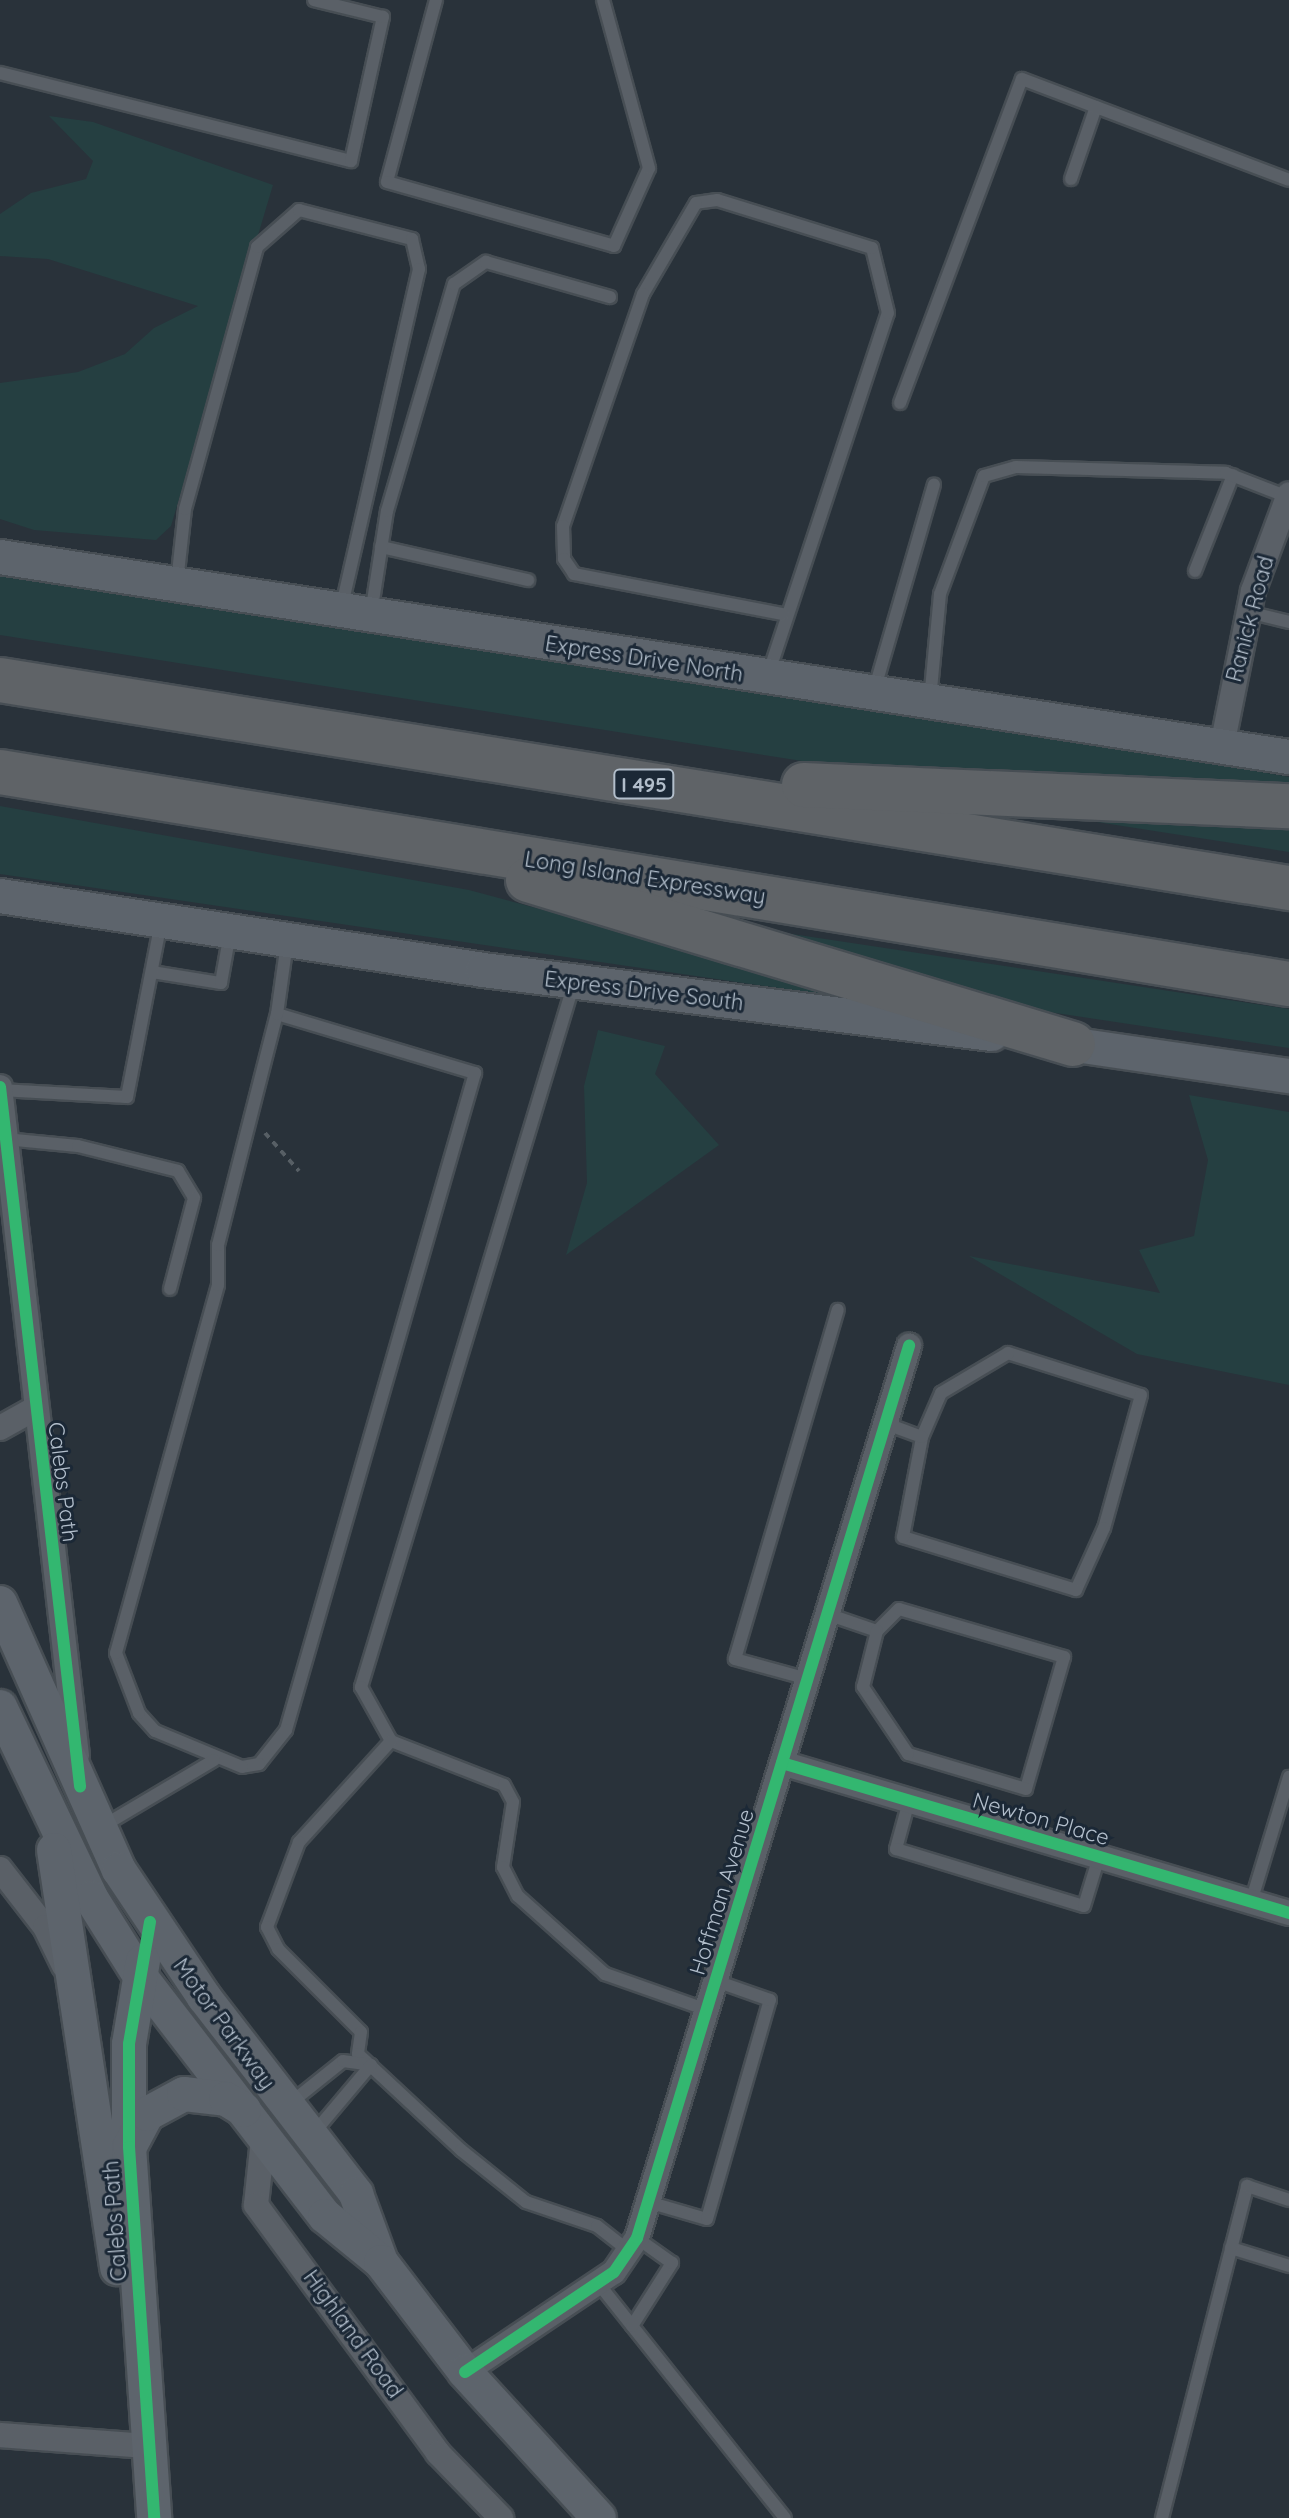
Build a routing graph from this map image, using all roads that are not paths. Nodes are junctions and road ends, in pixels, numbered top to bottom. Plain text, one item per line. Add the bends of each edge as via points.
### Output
1 (314, 0) edge
2 (436, 0) edge
3 (603, 0) edge
4 (0, 73) edge
5 (1096, 107) junction
6 (1071, 179) dead end
7 (1289, 180) edge
8 (610, 297) dead end
9 (900, 403) dead end
10 (1233, 475) junction
11 (934, 485) dead end
12 (1288, 496) edge
13 (381, 547) junction
14 (0, 557) edge
15 (1195, 571) dead end
16 (528, 580) dead end
17 (176, 585) junction
18 (1248, 612) junction
19 (355, 614) junction
20 (782, 614) junction
21 (1289, 622) edge
22 (767, 678) junction
23 (0, 680) edge
24 (873, 694) junction
25 (929, 703) junction
26 (321, 732) junction
27 (1222, 746) junction
28 (1289, 757) edge
29 (0, 772) edge
30 (1289, 806) edge
31 (437, 843) junction
32 (1289, 888) edge
33 (0, 896) edge
34 (161, 920) junction
35 (230, 931) junction
36 (287, 939) junction
37 (152, 972) junction
38 (574, 983) junction
39 (1289, 984) edge
40 (277, 1014) junction
41 (1073, 1044) junction
42 (1289, 1076) edge
43 (0, 1088) edge
44 (5, 1139) junction
45 (170, 1289) dead end
46 (838, 1310) dead end
47 (909, 1346) dead end
48 (34, 1409) junction
49 (884, 1423) junction
50 (0, 1428) edge
51 (922, 1437) junction
52 (0, 1603) edge
53 (827, 1614) junction
54 (877, 1631) junction
55 (808, 1679) junction
56 (0, 1707) edge
57 (391, 1741) junction
58 (214, 1760) junction
59 (782, 1763) junction
60 (1289, 1777) edge
61 (80, 1786) junction
62 (909, 1801) junction
63 (48, 1813) junction
64 (100, 1828) junction
65 (1099, 1857) junction
66 (1, 1873) edge
67 (1251, 1902) junction
68 (1289, 1913) edge
69 (150, 1922) junction
70 (140, 1976) junction
71 (716, 1981) junction
72 (81, 2000) junction
73 (707, 2010) junction
74 (371, 2065) junction
75 (267, 2118) junction
76 (309, 2137) junction
77 (129, 2147) junction
78 (1289, 2200) edge
79 (648, 2202) junction
80 (633, 2244) junction
81 (1231, 2248) junction
82 (381, 2262) junction
83 (1289, 2266) edge
84 (598, 2283) junction
85 (632, 2326) junction
86 (465, 2372) junction
87 (142, 2397) junction
88 (0, 2435) edge
89 (145, 2446) junction
90 (154, 2518) edge
91 (501, 2518) edge
92 (599, 2518) edge
93 (785, 2518) edge
94 (1162, 2518) edge

1 - 4 lane via 383,17 351,161
2 - 3 lane via 387,182 614,246 649,168
5 - 6 lane
5 - 7 lane
5 - 9 lane via 1022,79
8 - 13 lane via 486,262 454,284
10 - 12 lane
10 - 15 lane
10 - 25 lane via 1016,467 984,476 940,594
11 - 24 lane
12 - 18 street, Ranick Road
13 - 16 lane
13 - 19 lane
14 - 17 main road, Express Drive North
17 - 19 main road, Express Drive North
17 - 19 lane via 185,509 257,247 299,210 412,239 419,269
18 - 21 lane
18 - 27 street, Ranick Road
19 - 22 main road, Express Drive North
20 - 20 lane via 888,313 872,248 717,200 696,203 643,294 563,526 564,559 574,574
20 - 22 lane
22 - 24 main road, Express Drive North
23 - 26 highway, I 495
24 - 25 main road, Express Drive North
25 - 27 main road, Express Drive North
26 - 30 highway via 805,785
26 - 32 highway, I 495
27 - 28 main road, Express Drive North
29 - 31 highway, Long Island Expressway
31 - 39 highway, Long Island Expressway
31 - 41 highway via 664,924
33 - 34 main road, Express Drive South
34 - 35 main road, Express Drive South
34 - 37 lane
35 - 36 main road, Express Drive South
35 - 37 lane via 221,983
36 - 38 main road, Express Drive South
36 - 40 lane
37 - 43 lane via 127,1097
38 - 41 main road, Express Drive South
38 - 57 lane via 361,1687
40 - 58 lane via 218,1245 218,1285 116,1653 139,1713 155,1731
40 - 58 lane via 475,1073 286,1730 259,1764
41 - 42 main road, Express Drive South
43 - 44 street, Calebs Path
44 - 45 lane via 78,1146 178,1171 194,1198
44 - 48 street, Calebs Path
46 - 55 lane via 735,1659
47 - 49 street, Hoffman Avenue
48 - 50 street
48 - 61 street, Calebs Path
49 - 51 lane
49 - 53 street, Hoffman Avenue
51 - 51 lane via 941,1393 1008,1353 1141,1395 1104,1528 1076,1590 903,1537
52 - 61 main road, Motor Parkway
53 - 54 lane
53 - 55 street, Hoffman Avenue
54 - 54 lane via 899,1609 1064,1657 1026,1789 908,1754 863,1687
55 - 59 street, Hoffman Avenue
56 - 63 main road, Motor Parkway
57 - 73 lane via 504,1785 513,1802 507,1885 605,1974
57 - 74 lane via 299,1842 285,1863 267,1927 278,1949 361,2032 358,2054
58 - 64 lane
59 - 62 street, Newton Place
59 - 71 street, Hoffman Avenue
60 - 67 lane
61 - 64 main road, Motor Parkway
62 - 65 street, Newton Place
62 - 65 lane via 896,1849 1084,1906
63 - 70 main road, Motor Parkway
63 - 72 main road
64 - 69 main road, Motor Parkway
65 - 67 street, Newton Place
66 - 72 street via 45,1927
67 - 68 street, Newton Place
69 - 70 main road, Calebs Path
69 - 75 main road, Motor Parkway
70 - 75 main road, Motor Parkway
70 - 77 main road, Calebs Path via 129,2044
71 - 73 street, Hoffman Avenue
71 - 79 lane via 770,2000 707,2219
72 - 87 main road via 133,2380
73 - 79 street, Hoffman Avenue
74 - 75 lane via 343,2061
74 - 76 lane
74 - 80 lane via 526,2202
75 - 76 main road, Motor Parkway
75 - 77 main road, Calebs Path via 226,2099 184,2094 147,2114
75 - 82 main road, Motor Parkway via 325,2216
75 - 91 street, Highland Road via 256,2205 438,2453
76 - 82 main road, Motor Parkway via 356,2194
77 - 87 main road, Calebs Path
78 - 81 lane via 1247,2186
79 - 80 street, Hoffman Avenue
80 - 84 street, Hoffman Avenue
80 - 85 lane via 672,2263
81 - 83 lane
81 - 94 lane
82 - 86 main road, Motor Parkway
84 - 85 lane
84 - 86 street, Hoffman Avenue
85 - 93 lane
86 - 92 main road, Motor Parkway
87 - 89 main road, Calebs Path
88 - 89 street
89 - 90 main road, Calebs Path

